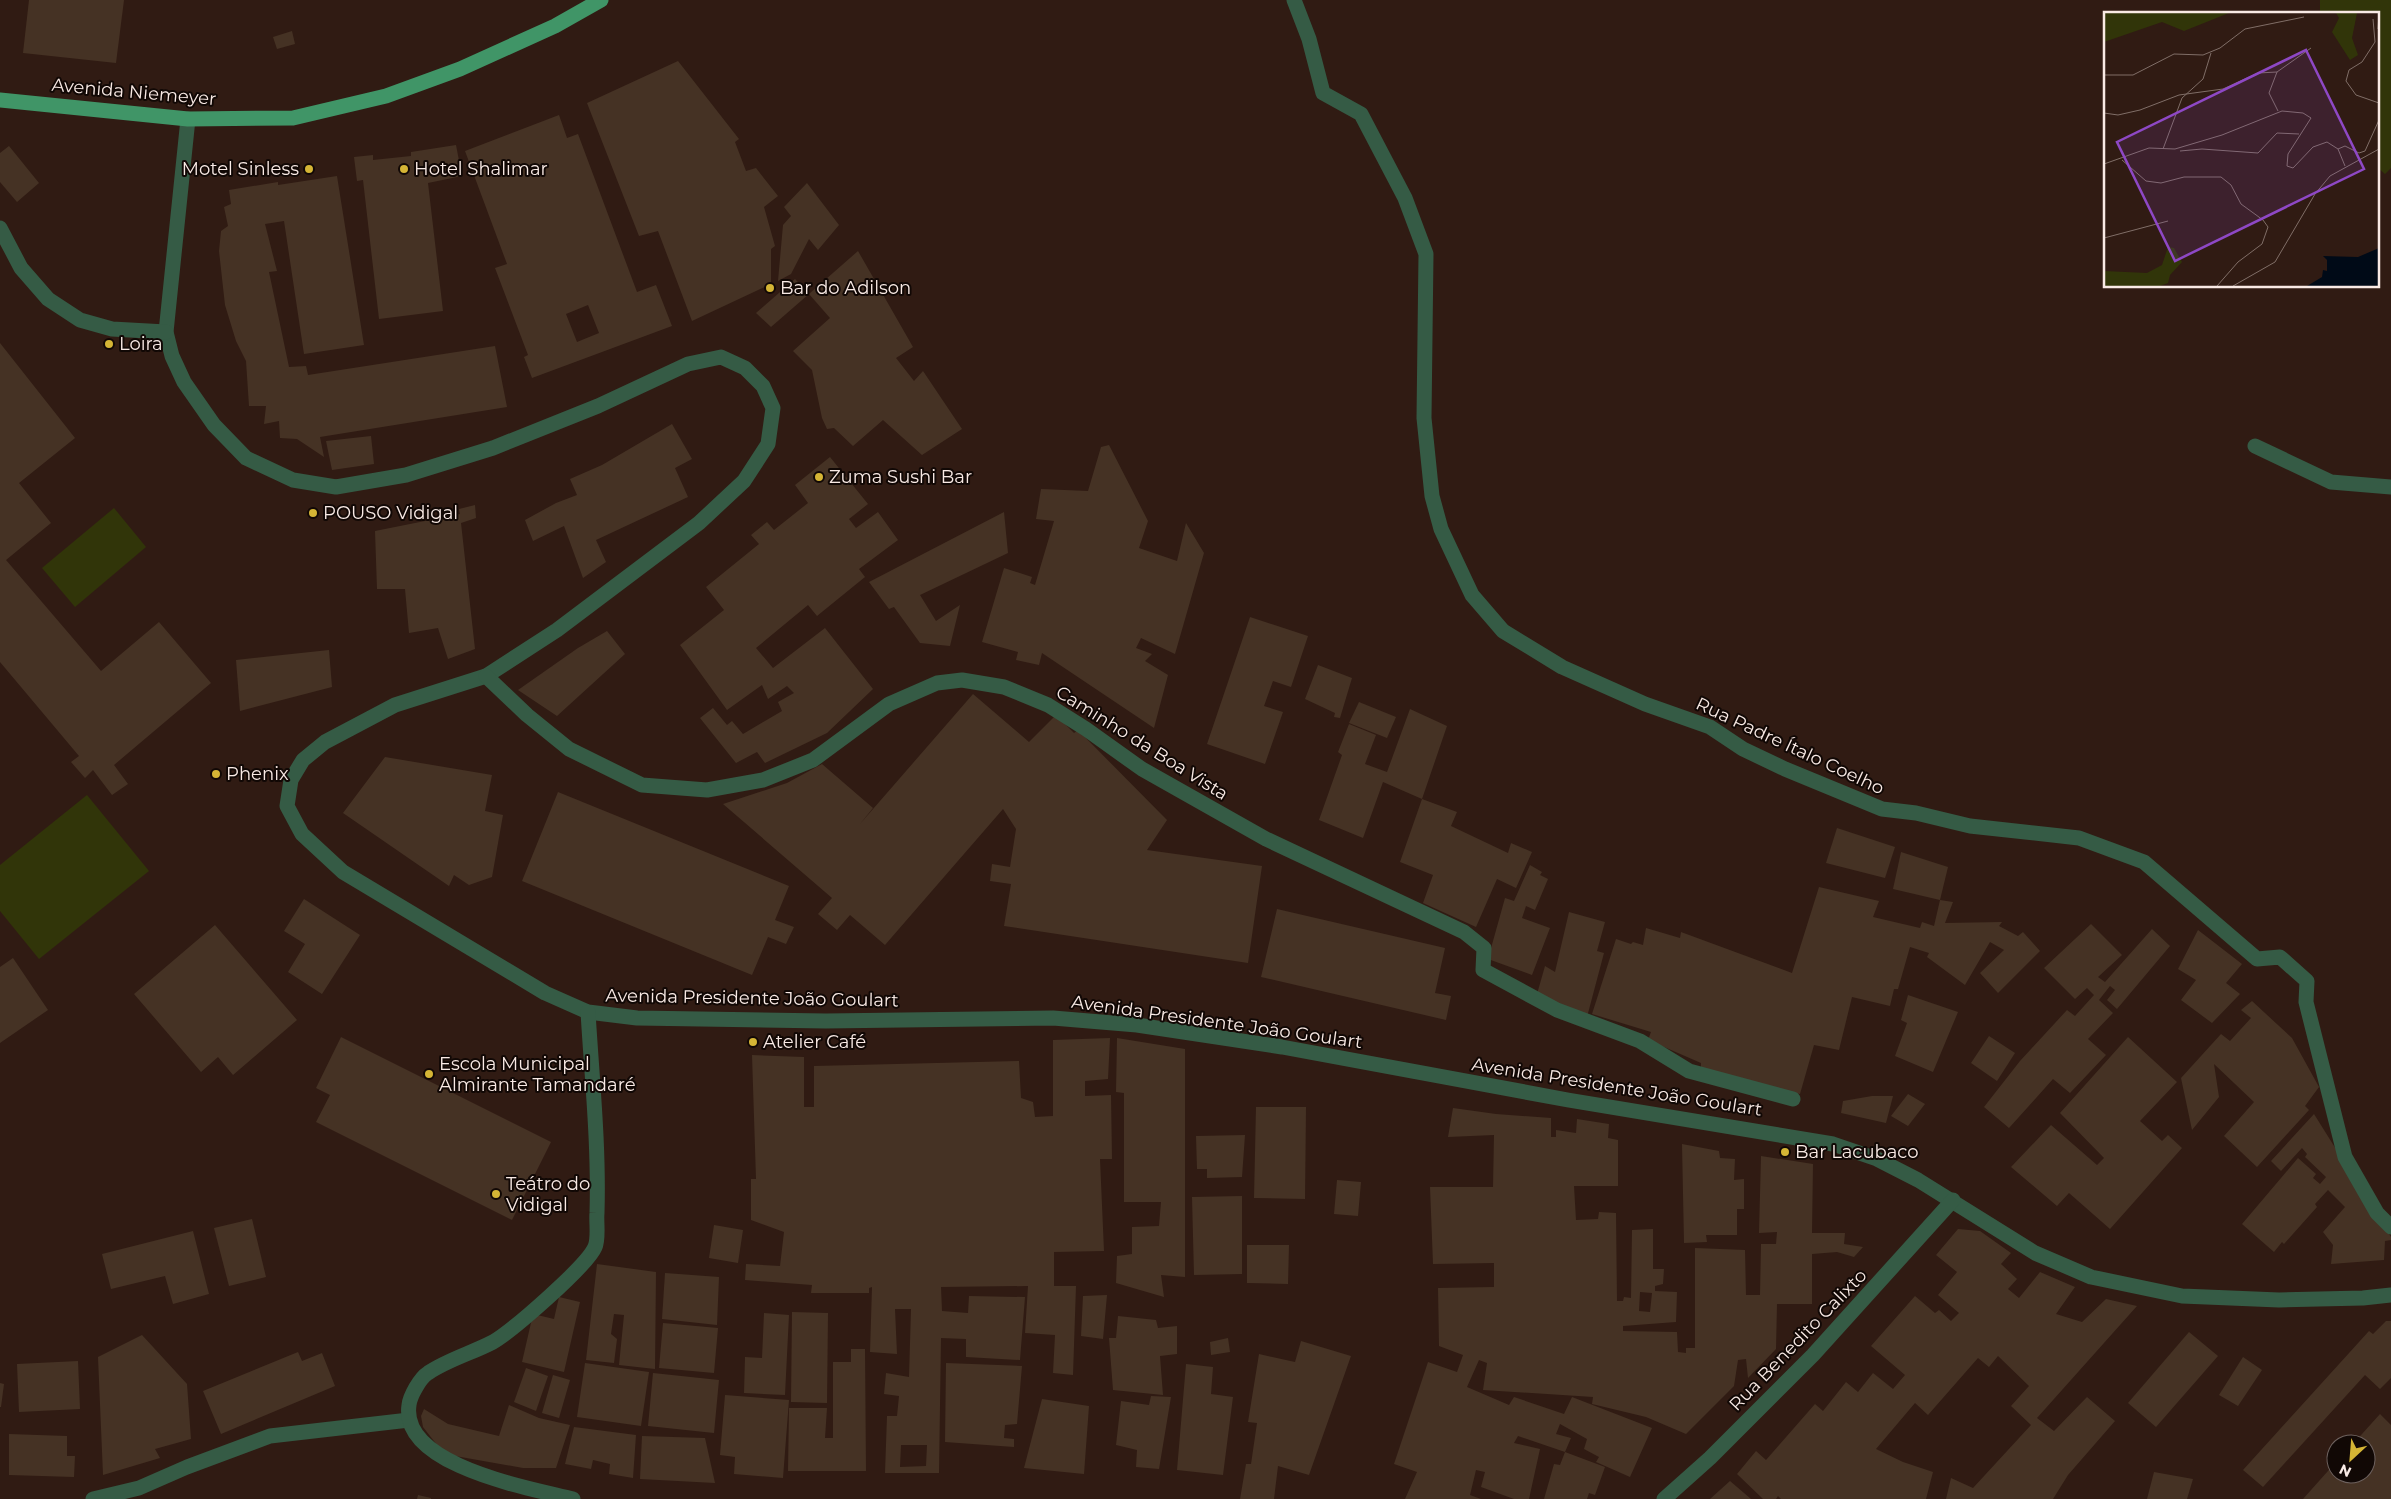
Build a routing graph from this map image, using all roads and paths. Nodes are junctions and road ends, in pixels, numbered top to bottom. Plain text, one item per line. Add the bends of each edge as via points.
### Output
1 (601, 0) edge
2 (1294, 0) edge
3 (0, 100) edge
4 (188, 119) junction
5 (0, 228) edge
6 (166, 332) junction
7 (2255, 446) dead end
8 (2391, 487) edge
9 (486, 676) junction
10 (588, 1012) junction
11 (1793, 1099) dead end
12 (1953, 1200) junction
13 (2391, 1227) edge
14 (2391, 1295) edge
15 (409, 1420) junction
16 (93, 1499) edge
17 (573, 1499) edge
18 (1664, 1499) edge

1 - 4 main road, Avenida Niemeyer via 555,26 460,69 386,96 293,118
2 - 13 street, Rua Padre Ítalo Coelho via 1309,39 1323,93 1361,114 1405,198 1426,254 1424,410 1432,496 1441,529 1472,595 1503,631 1562,667 1645,704 1710,727 1785,769 1882,809 1916,813 1970,826 2079,838 2144,862 2257,959 2280,957 2306,981 2306,1002 2345,1157 2377,1213
3 - 4 main road, Avenida Niemeyer
4 - 6 street, Avenida Presidente João Goulart
5 - 6 street via 21,268 48,299 80,320 112,330
6 - 9 street, Avenida Presidente João Goulart via 184,382 214,425 246,458 293,480 336,487 406,475 493,448 598,406 688,364 721,358 745,368 763,386 773,408 768,444 744,481 699,523 557,630
7 - 8 street via 2331,482
9 - 10 street, Avenida Presidente João Goulart via 395,705 325,742 304,760 291,780 287,806 302,834 343,872 545,992
9 - 11 street, Caminho da Boa Vista via 527,715 577,753 642,785 707,790 762,780 813,760 889,704 937,683 962,680 1004,687 1048,705 1142,769 1266,840 1464,932 1484,948 1483,970 1557,1010 1640,1041 1688,1071
10 - 12 street, Avenida Presidente João Goulart via 637,1018 826,1021 1053,1018 1137,1026 1282,1047 1568,1100 1833,1144 1877,1159
10 - 15 street via 598,1174 596,1246 564,1284 495,1341 427,1374 410,1399
12 - 14 street, Avenida Presidente João Goulart via 2035,1253 2100,1279 2182,1296 2279,1300
12 - 18 street, Rua Benedito Calixto via 1813,1355
15 - 16 street via 270,1436 139,1488
15 - 17 street via 422,1443 450,1462 506,1482

